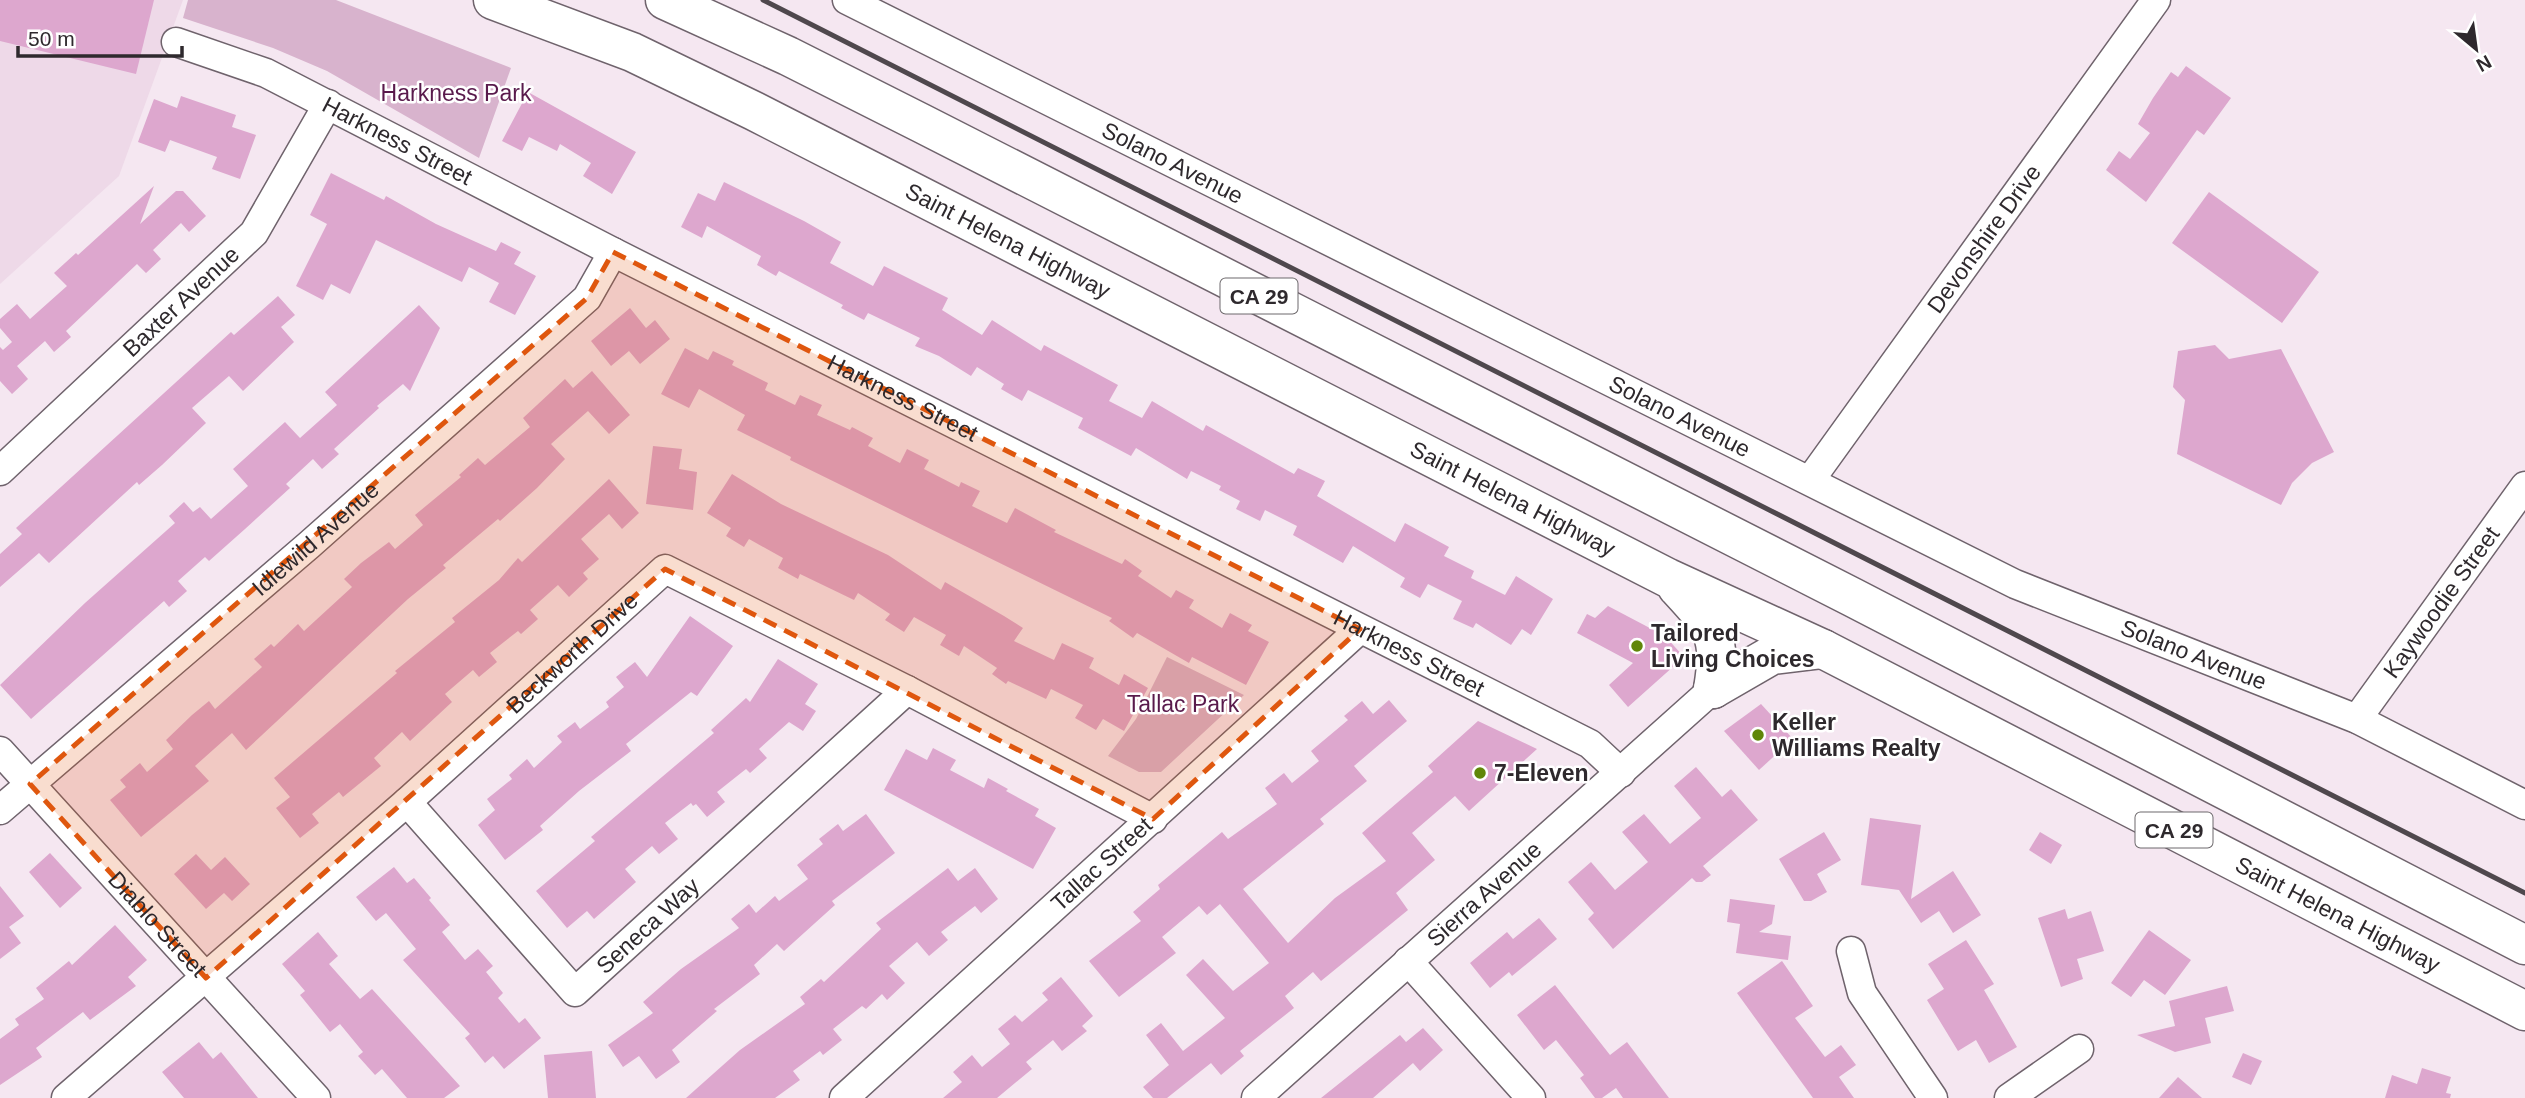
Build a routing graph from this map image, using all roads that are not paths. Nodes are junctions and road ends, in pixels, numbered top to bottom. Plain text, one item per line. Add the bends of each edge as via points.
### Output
1 (477, 0) edge
2 (665, 0) edge
3 (847, 0) edge
4 (2157, 0) edge
5 (507, 6) edge
6 (176, 42) dead end
7 (328, 104) junction
8 (613, 252) junction
9 (0, 471) edge
10 (1811, 479) junction
11 (2525, 486) edge
12 (1668, 578) junction
13 (1360, 629) junction
14 (1823, 649) junction
15 (1713, 689) junction
16 (907, 690) junction
17 (2357, 719) junction
18 (0, 751) edge
19 (1621, 773) junction
20 (30, 784) junction
21 (407, 802) junction
22 (2525, 806) edge
23 (0, 810) edge
24 (1153, 818) junction
25 (2525, 945) edge
26 (1851, 951) dead end
27 (1408, 961) junction
28 (206, 978) junction
29 (2525, 1011) edge
30 (2079, 1049) dead end
31 (66, 1098) edge
32 (316, 1098) edge
33 (844, 1098) edge
34 (1256, 1098) edge
35 (1531, 1098) edge
36 (1933, 1098) edge
37 (2009, 1098) edge

1 - 5 highway, Saint Helena Highway
2 - 25 highway, CA 29 via 933,129
3 - 10 street, Solano Avenue
4 - 10 street, Devonshire Drive
5 - 12 highway, Saint Helena Highway / CA 29 via 632,52 754,111
6 - 7 street, Harkness Street via 266,73
7 - 8 street, Harkness Street
7 - 9 street, Baxter Avenue via 254,233
8 - 13 street, Harkness Street
8 - 20 street, Idlewild Avenue via 587,298
10 - 17 street, Solano Avenue via 2015,584
11 - 17 street, Kaywoodie Street
12 - 14 highway, Saint Helena Highway / CA 29
12 - 15 highway via 1709,626 1718,656
13 - 19 street, Harkness Street via 1590,744
13 - 24 street, Tallac Street
14 - 15 highway via 1772,655
14 - 29 highway, Saint Helena Highway / CA 29
15 - 19 street, Sierra Avenue
16 - 21 street, Beckworth Drive via 665,569
16 - 21 street, Seneca Way via 575,992
16 - 24 street, Beckworth Drive
17 - 22 street, Solano Avenue
18 - 20 street, Diablo Street
19 - 27 street, Sierra Avenue
20 - 23 street, Idlewild Avenue
20 - 28 street, Diablo Street
21 - 28 street, Beckworth Drive
24 - 33 street, Tallac Street
26 - 36 street via 1862,993
27 - 34 street, Sierra Avenue
27 - 35 street
28 - 31 street, Beckworth Drive
28 - 32 street, Diablo Street
30 - 37 street

